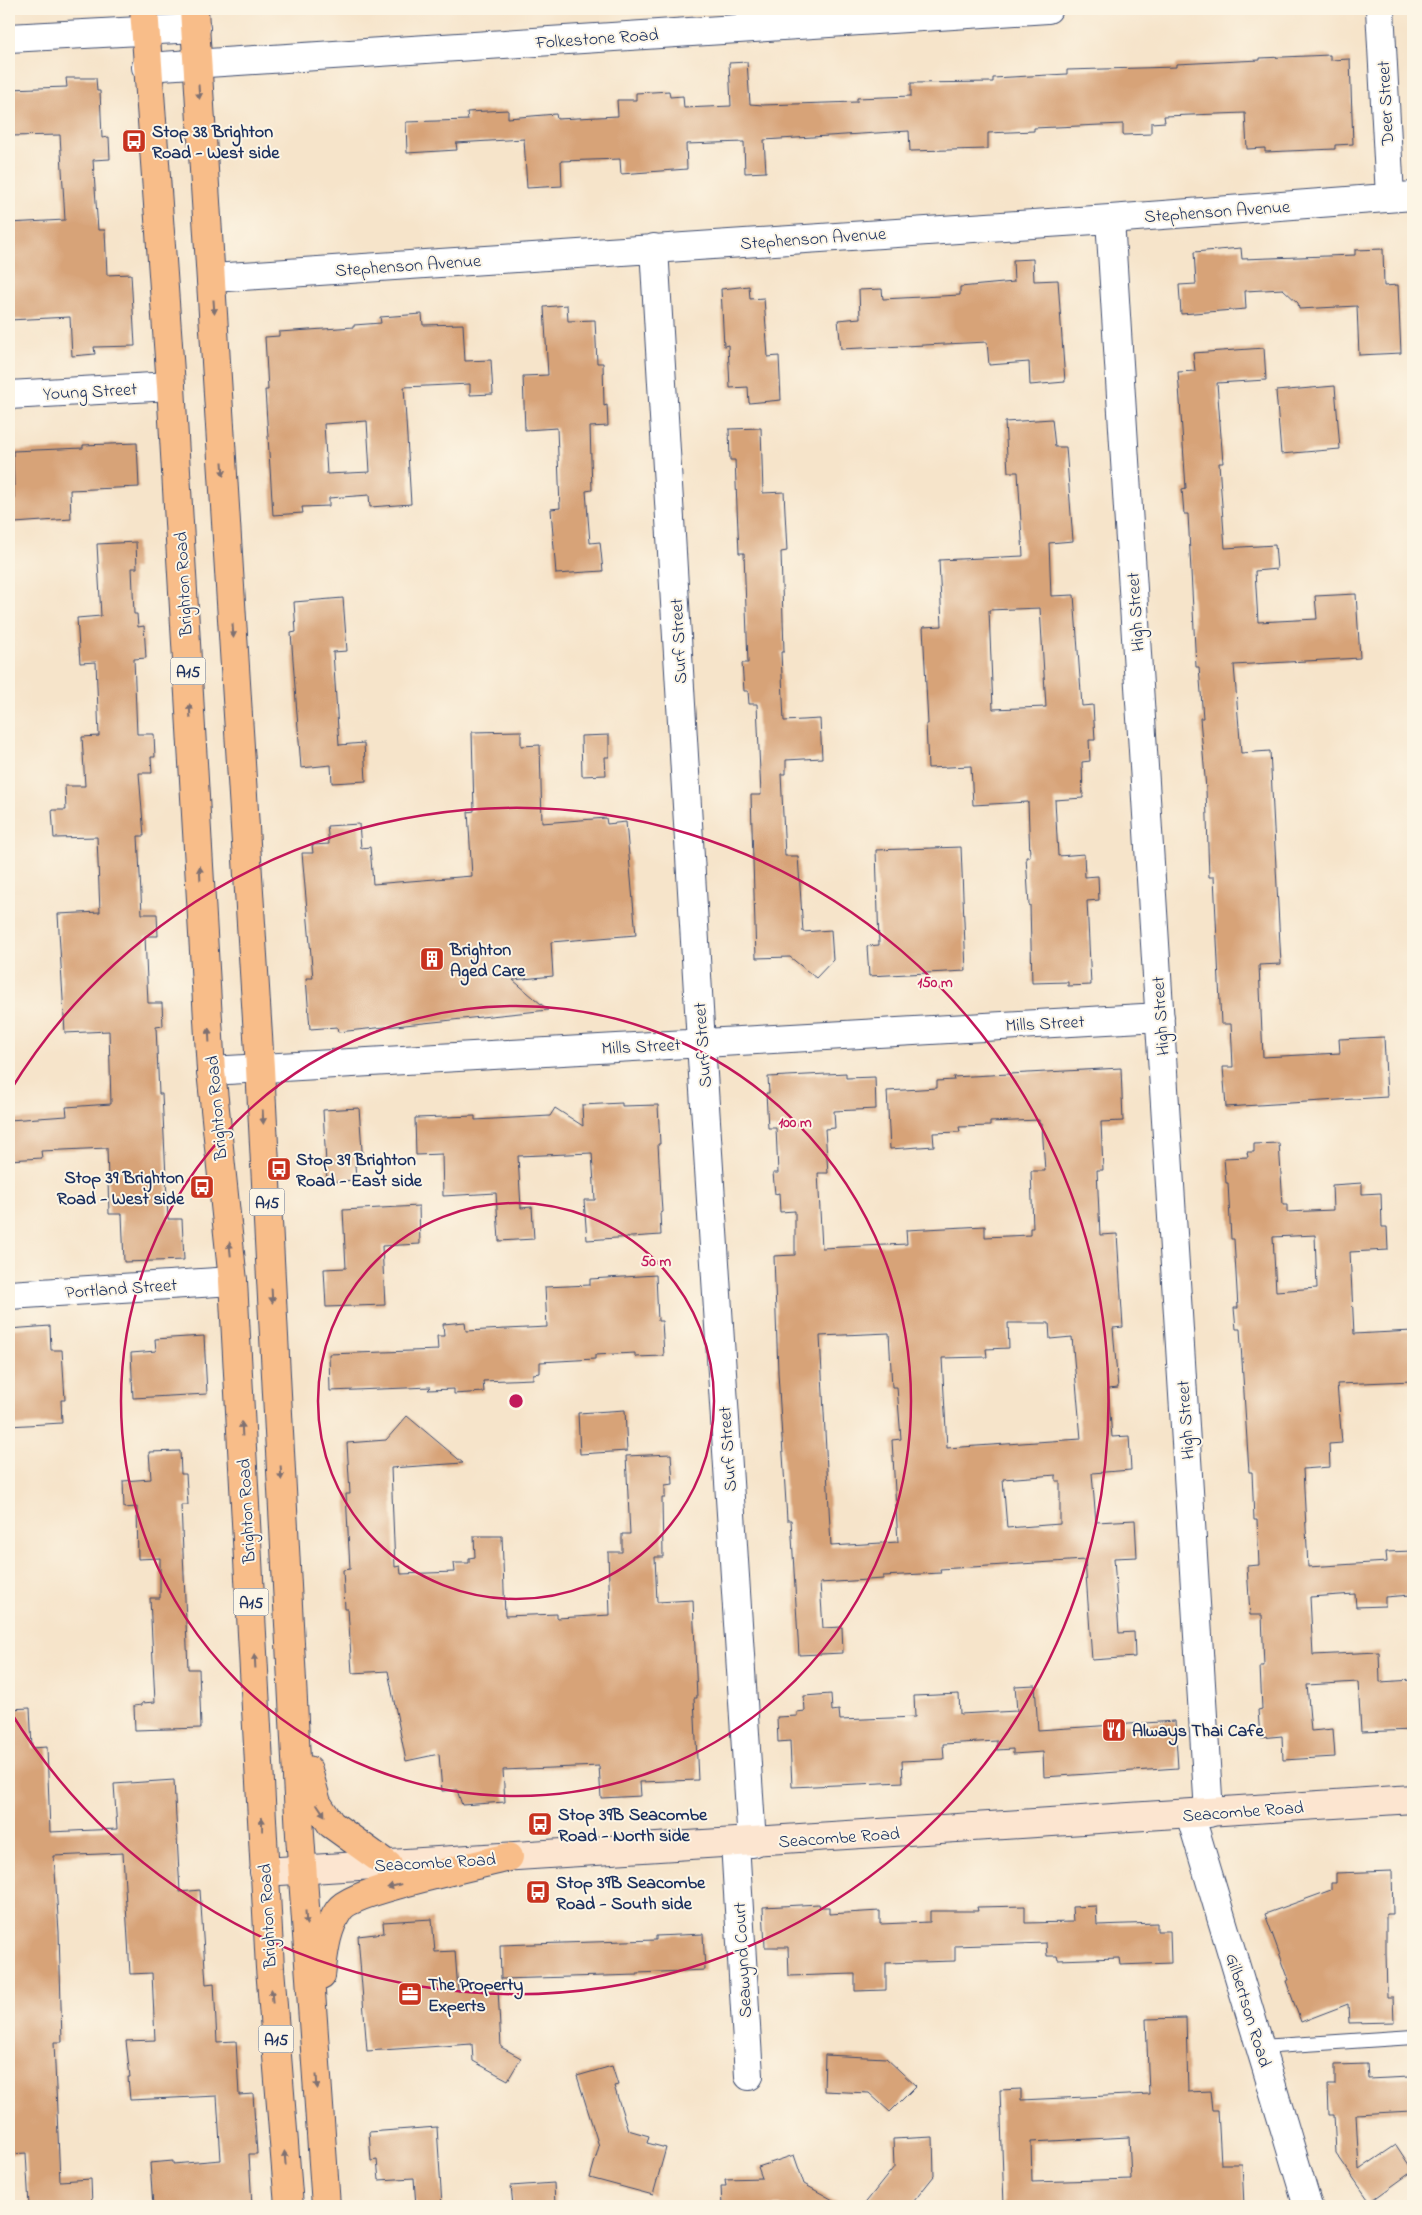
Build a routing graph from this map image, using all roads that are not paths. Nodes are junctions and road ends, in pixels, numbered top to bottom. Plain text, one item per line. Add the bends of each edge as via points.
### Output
1 (1048, 9) edge
2 (1380, 9) edge
3 (866, 15) edge
4 (195, 18) edge
5 (144, 19) edge
6 (9, 38) edge
7 (197, 63) junction
8 (146, 67) junction
9 (1402, 197) edge
10 (1110, 219) junction
11 (654, 248) junction
12 (212, 278) junction
13 (171, 386) junction
14 (9, 395) edge
15 (1160, 1017) junction
16 (701, 1042) junction
17 (260, 1068) junction
18 (211, 1071) junction
19 (233, 1281) junction
20 (9, 1295) edge
21 (293, 1713) junction
22 (1413, 1799) edge
23 (1199, 1813) junction
24 (744, 1843) junction
25 (510, 1858) junction
26 (388, 1865) junction
27 (302, 1870) junction
28 (264, 1872) junction
29 (313, 2033) junction
30 (1413, 2037) edge
31 (1261, 2047) junction
32 (749, 2076) dead end
33 (289, 2206) edge
34 (326, 2206) edge
35 (1308, 2206) edge

1 - 3 street, Folkestone Road
2 - 9 street, Deer Street
3 - 7 street, Folkestone Road
4 - 5 street
4 - 7 main road, Brighton Road / A15
5 - 6 street
5 - 8 main road, Brighton Road / A15
7 - 8 street, Folkestone Road
7 -> 12 main road, Brighton Road / A15
8 - 13 main road, Brighton Road / A15
9 - 10 street, Stephenson Avenue
10 - 11 street, Stephenson Avenue
10 - 15 street, High Street
11 - 12 street, Stephenson Avenue
11 - 16 street, Surf Street
12 -> 17 main road, Brighton Road / A15
13 - 14 street, Young Street
18 -> 13 main road, Brighton Road / A15
15 - 16 street, Mills Street
15 - 23 street, High Street
16 - 17 street, Mills Street
16 - 24 street, Surf Street
17 - 18 street, Mills Street
17 -> 21 main road, Brighton Road / A15
19 -> 18 main road, Brighton Road / A15
19 - 20 street, Portland Street
28 -> 19 main road, Brighton Road / A15
21 -> 26 main road via 317,1803 331,1824
21 - 27 main road, Brighton Road / A15
22 - 23 main road, Seacombe Road
23 - 24 main road, Seacombe Road
23 - 31 street, Gilbertson Road
24 - 25 main road, Seacombe Road
24 - 32 street, Seawynd Court
25 - 26 main road, Seacombe Road
25 -> 29 main road via 377,1890 340,1908 326,1938
26 - 27 main road, Seacombe Road
27 - 28 main road, Seacombe Road
27 -> 29 main road, Brighton Road / A15
33 -> 28 main road, Brighton Road / A15
29 -> 34 main road, Brighton Road / A15
30 - 31 lane
31 - 35 street, Gilbertson Road

